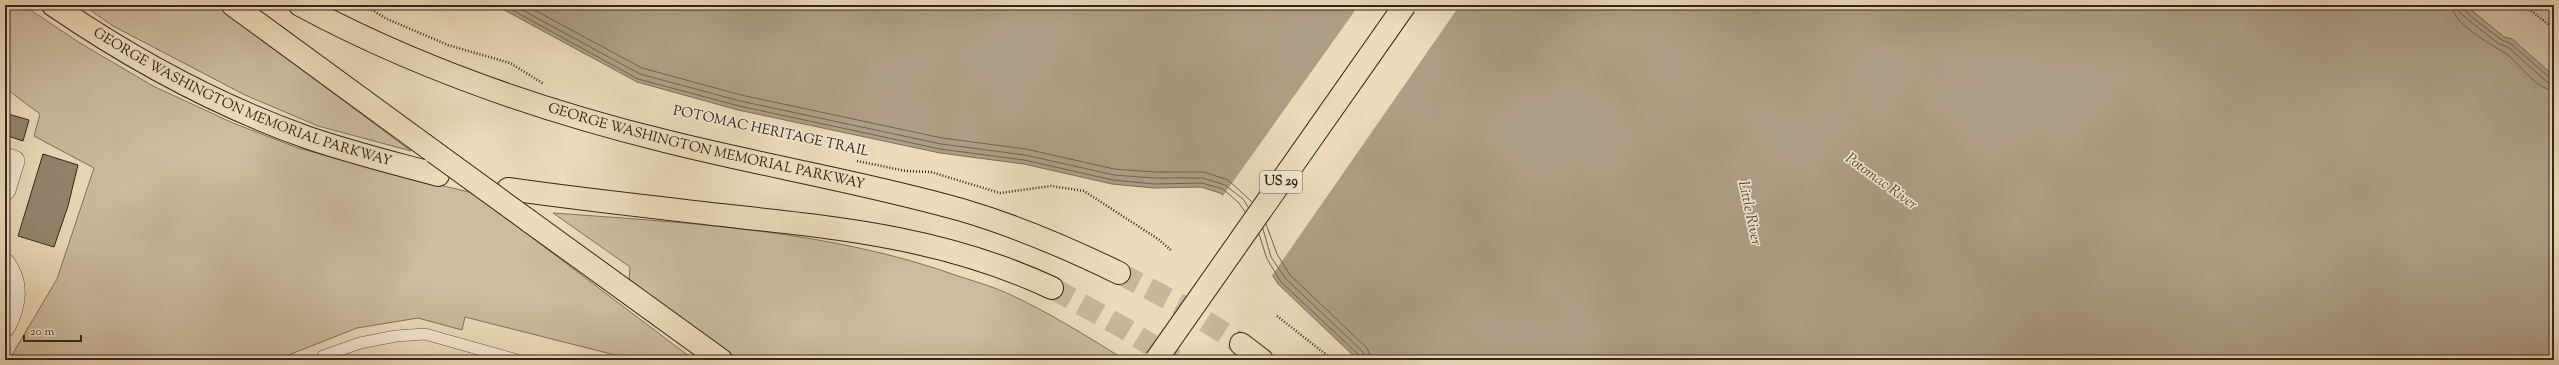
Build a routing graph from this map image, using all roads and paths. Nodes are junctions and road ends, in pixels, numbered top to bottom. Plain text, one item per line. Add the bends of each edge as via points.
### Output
1 (53, 5) edge
2 (233, 5) edge
3 (300, 5) edge
4 (364, 5) edge
5 (1405, 5) edge
6 (2524, 5) edge
7 (2554, 29) edge
8 (547, 85) dead end
9 (5, 158) edge
10 (852, 160) dead end
11 (438, 174) dead end
12 (508, 189) dead end
13 (5, 190) edge
14 (1172, 251) dead end
15 (5, 264) edge
16 (1119, 272) tunnel mouth
17 (1052, 288) tunnel mouth
18 (1277, 316) dead end
19 (5, 326) edge
20 (1241, 344) tunnel mouth
21 (323, 356) dead end
22 (517, 360) edge
23 (721, 360) edge
24 (1156, 360) edge
25 (1262, 360) edge
26 (1333, 360) edge

1 - 11 highway, GEORGE WASHINGTON MEMORIAL PARKWAY via 150,66 243,112 306,137
2 - 23 highway, bridge
3 - 16 highway, GEORGE WASHINGTON MEMORIAL PARKWAY via 404,56 534,105 668,142 957,209 1039,237
4 - 8 path via 387,19 448,45 510,63
5 - 24 highway, US 29, bridge
6 - 7 path
9 - 13 street via 14,161
10 - 14 path, POTOMAC HERITAGE TRAIL via 906,171 931,172 1000,193 1051,186 1084,191 1158,239
12 - 17 highway via 834,228 910,240 995,264
15 - 19 street via 14,280 15,301
18 - 26 path
20 - 25 highway
21 - 22 lane via 360,343 425,334

